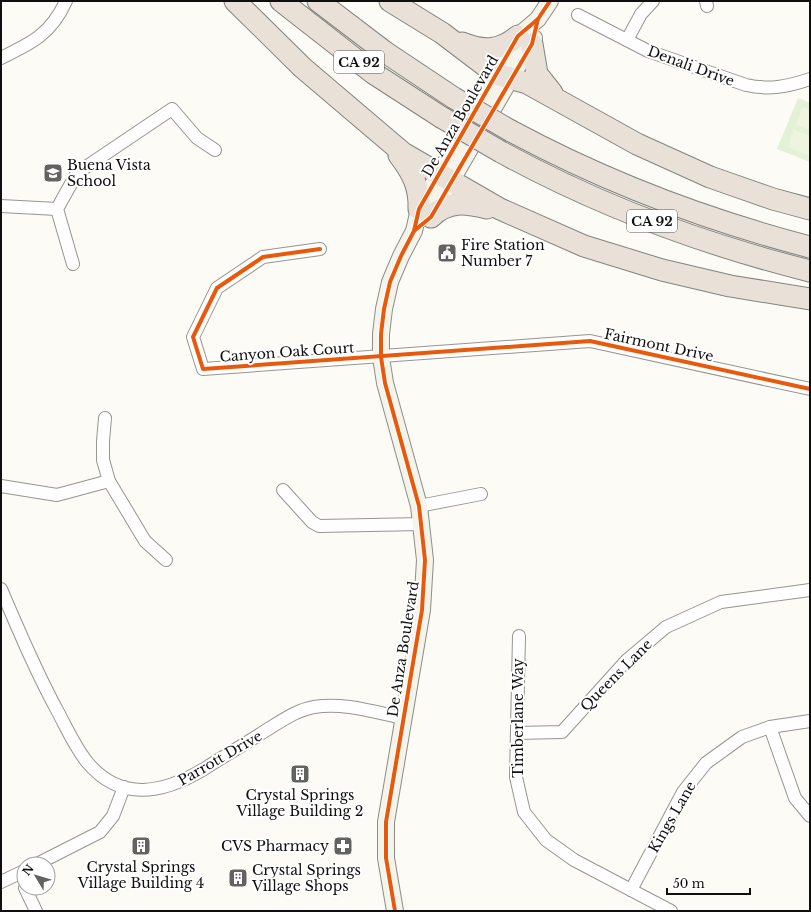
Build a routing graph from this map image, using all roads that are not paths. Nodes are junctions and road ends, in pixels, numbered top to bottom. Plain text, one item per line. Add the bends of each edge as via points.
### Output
1 (66, 1) edge
2 (235, 1) edge
3 (281, 1) edge
4 (318, 1) edge
5 (390, 1) edge
6 (550, 1) edge
7 (653, 1) edge
8 (578, 15) dead end
9 (442, 33) junction
10 (525, 40) junction
11 (627, 40) junction
12 (1, 58) edge
13 (504, 76) junction
14 (810, 79) edge
15 (564, 104) junction
16 (387, 140) junction
17 (215, 150) dead end
18 (445, 178) junction
19 (1, 206) edge
20 (57, 209) junction
21 (810, 209) edge
22 (425, 213) junction
23 (515, 217) junction
24 (810, 247) edge
25 (320, 249) dead end
26 (73, 264) dead end
27 (810, 271) edge
28 (810, 299) edge
29 (382, 357) junction
30 (810, 389) edge
31 (105, 418) dead end
32 (109, 481) junction
33 (1, 486) edge
34 (283, 490) dead end
35 (481, 494) dead end
36 (419, 506) junction
37 (422, 524) junction
38 (166, 560) dead end
39 (1, 589) edge
40 (810, 590) edge
41 (519, 636) dead end
42 (403, 718) junction
43 (810, 721) edge
44 (770, 727) junction
45 (517, 733) junction
46 (124, 787) junction
47 (810, 816) edge
48 (53, 856) edge
49 (16, 874) edge
50 (1, 882) edge
51 (631, 890) junction
52 (29, 896) edge
53 (36, 911) edge
54 (395, 911) edge
55 (671, 911) edge

1 - 12 street via 59,17 47,31 31,43
2 - 16 highway via 303,68
3 - 27 highway, CA 92, bridge via 358,62 441,117 501,152 567,185 651,221 726,247
4 - 24 highway, CA 92, bridge via 385,52 454,98 580,165 652,196 726,223
5 - 9 highway
6 - 10 street, De Anza Boulevard
7 - 11 street via 641,14
8 - 11 street, Denali Drive
9 - 10 highway via 470,46 489,50
9 - 13 highway
10 - 13 street, De Anza Boulevard
10 - 15 highway via 539,78
11 - 14 street, Denali Drive via 671,61 762,89 780,88
13 - 15 highway via 527,83
13 - 18 street, De Anza Boulevard
15 - 21 highway via 690,169 751,192
16 - 18 highway via 411,159
16 - 22 highway via 415,179
17 - 20 street via 197,138 172,109 77,173
18 - 22 street, De Anza Boulevard
18 - 23 highway
19 - 20 street
20 - 26 street
22 - 23 highway via 458,204 476,205
22 - 29 street, De Anza Boulevard via 395,269 387,295 382,322
23 - 28 highway via 584,246 662,270 730,286
25 - 29 street, Canyon Oak Court via 263,257 217,288 193,337 203,369
29 - 30 street, Fairmont Drive via 590,341
29 - 36 street, De Anza Boulevard via 388,395
31 - 32 street via 103,460
32 - 33 street via 57,495
32 - 38 street via 145,541
34 - 37 street via 312,522 319,526
35 - 36 street
36 - 37 street, De Anza Boulevard
37 - 42 street, De Anza Boulevard via 424,595
39 - 46 street, Parrott Drive via 39,678 81,752 102,776
40 - 45 street, Queens Lane via 721,602 666,627 627,660 562,732
41 - 45 street, Timberlane Way
42 - 46 street, Parrott Drive via 337,706 312,708 289,717 177,784 154,790
42 - 54 street, De Anza Boulevard via 386,822 386,858
43 - 44 street, Kings Lane
44 - 47 street via 795,798
44 - 51 street, Kings Lane via 742,737 706,762 683,792
45 - 51 street, Timberlane Way via 516,777 524,812 546,840 574,860
46 - 48 street via 113,816 100,832
49 - 50 street
51 - 55 street, Timberlane Way
52 - 53 street

